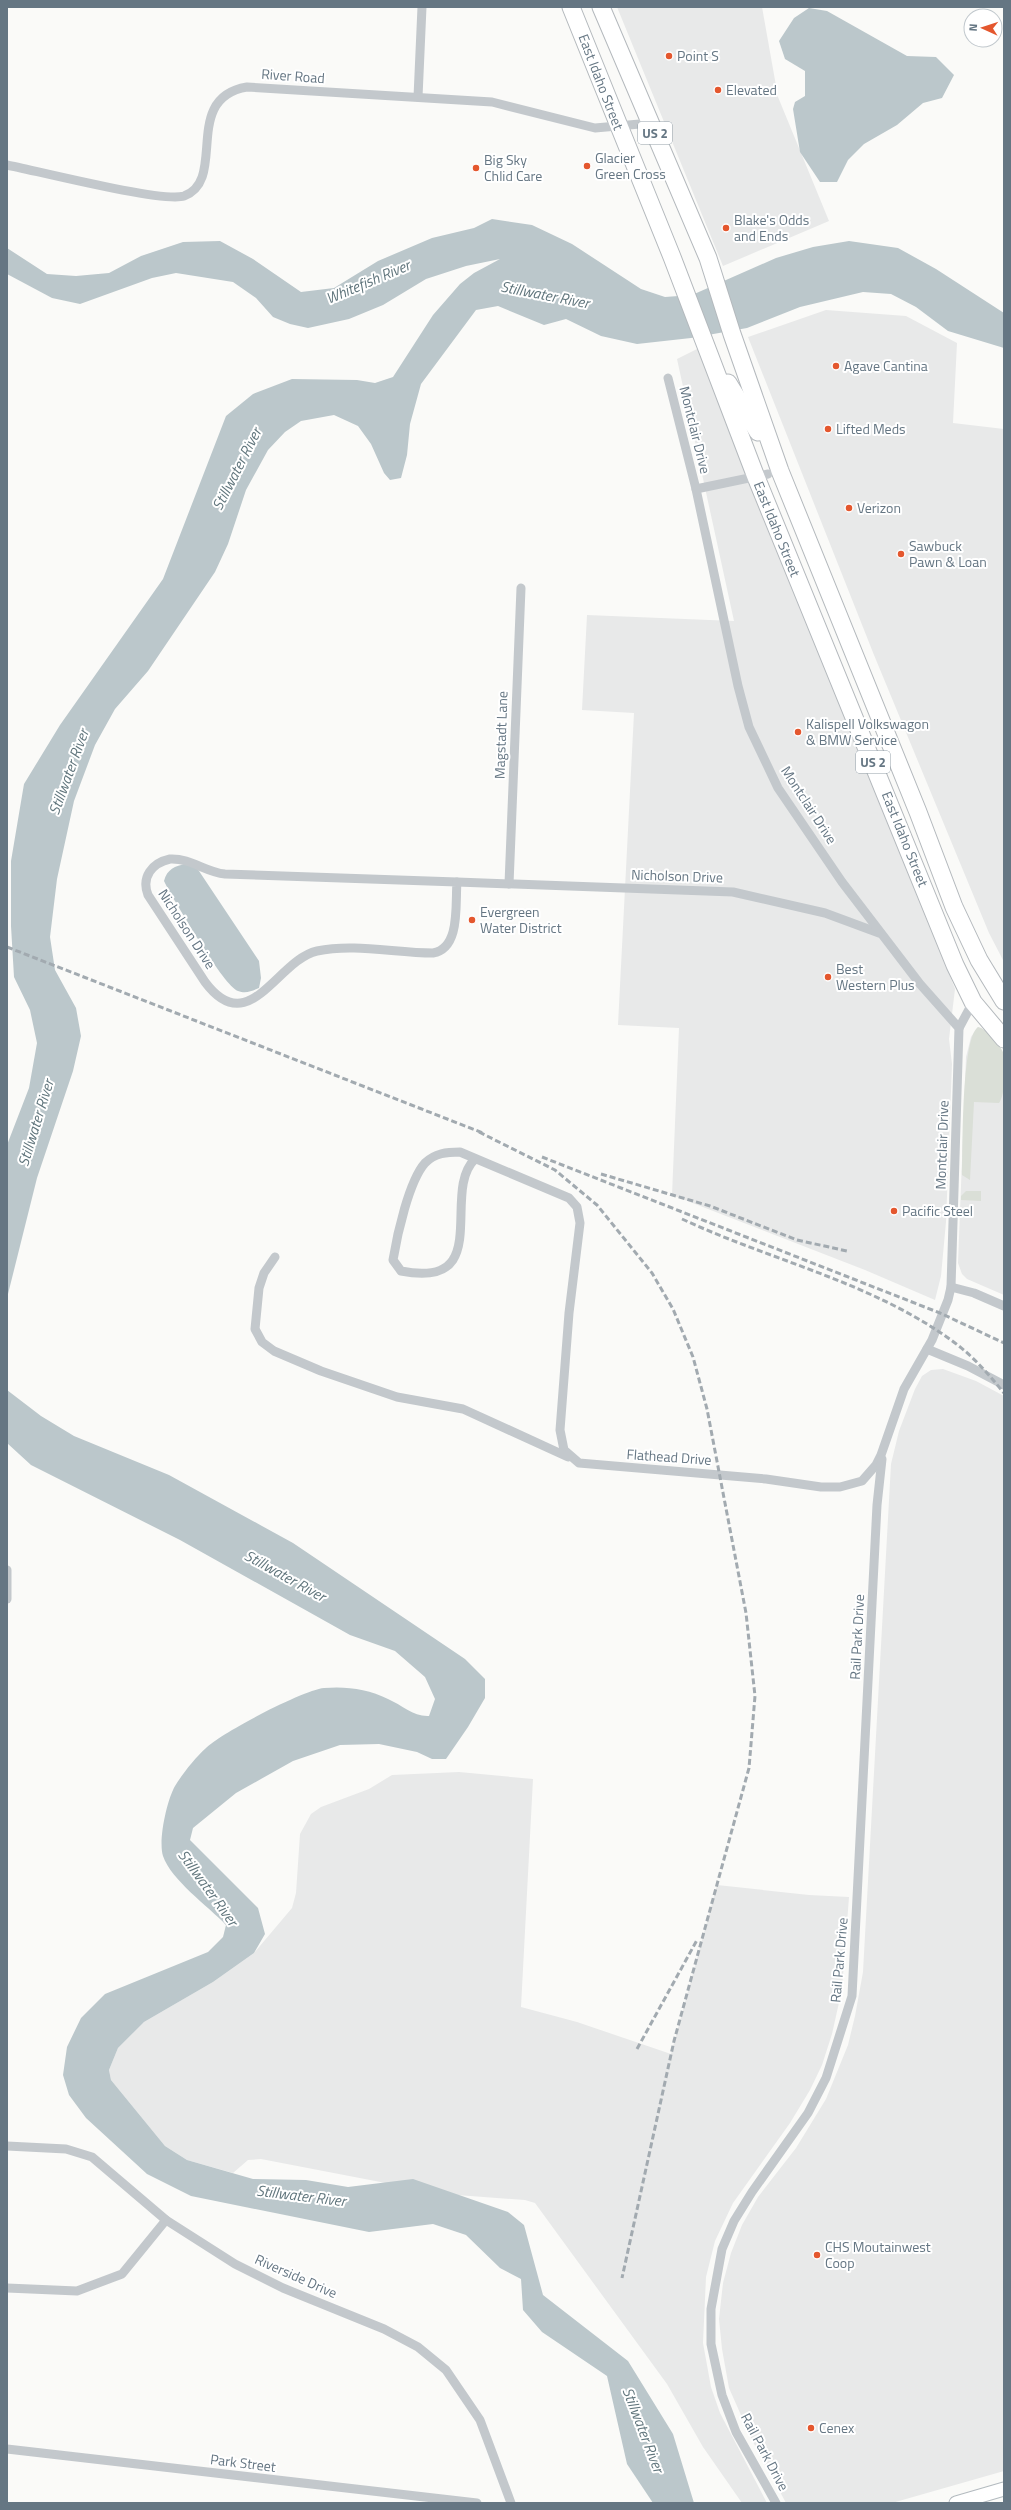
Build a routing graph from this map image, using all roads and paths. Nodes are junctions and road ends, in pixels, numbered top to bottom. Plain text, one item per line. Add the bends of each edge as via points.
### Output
1 (422, 7) edge
2 (571, 7) edge
3 (601, 7) edge
4 (418, 97) junction
5 (650, 123) junction
6 (618, 126) junction
7 (7, 164) edge
8 (713, 364) junction
9 (668, 378) dead end
10 (768, 474) junction
11 (696, 490) junction
12 (784, 544) junction
13 (521, 588) dead end
14 (868, 688) junction
15 (457, 882) junction
16 (509, 884) junction
17 (888, 940) junction
18 (1004, 1001) edge
19 (973, 1002) junction
20 (959, 1028) junction
21 (1004, 1039) edge
22 (475, 1159) junction
23 (275, 1257) dead end
24 (951, 1287) junction
25 (1004, 1306) edge
26 (927, 1349) junction
27 (1004, 1385) edge
28 (885, 1444) junction
29 (579, 1463) junction
30 (7, 1570) edge
31 (7, 1599) edge
32 (7, 2146) edge
33 (166, 2220) junction
34 (7, 2288) edge
35 (7, 2448) edge
36 (1004, 2489) edge
37 (477, 2503) edge
38 (511, 2503) edge
39 (776, 2503) edge
40 (956, 2503) edge

1 - 4 street
2 - 6 highway, East Idaho Street / US 2
3 - 5 highway, East Idaho Street / US 2
4 - 6 street, River Road via 492,102 595,128
4 - 7 street, River Road via 256,87 233,91 222,98 212,112 203,168 197,185 192,191 176,197 158,196
5 - 6 street, River Road
5 - 10 highway, East Idaho Street / US 2 via 708,258 732,334
6 - 8 highway, East Idaho Street / US 2
8 - 10 highway, East Idaho Street / US 2
8 - 10 highway via 731,386 760,435 770,463
9 - 11 street, Montclair Drive
10 - 11 street, Montclair Drive
10 - 12 highway, East Idaho Street / US 2
10 - 14 highway, East Idaho Street / US 2
11 - 17 street, Montclair Drive via 738,686 750,727 778,788 842,882
12 - 14 highway via 806,568 852,668
12 - 19 highway, East Idaho Street / US 2 via 955,965
13 - 16 street, Magstadt Lane
14 - 18 highway, East Idaho Street / US 2 via 954,907 979,960
15 - 15 street, Nicholson Drive via 225,874 211,871 190,861 175,859 162,861 154,866 147,876 145,886 151,901 209,988 223,999 241,1003 260,995 296,962 317,951 343,949 426,953 444,949 451,939
15 - 16 street, Nicholson Drive
16 - 17 street, Nicholson Drive via 733,892 825,913 875,930
17 - 20 street, Montclair Drive via 920,984
19 - 20 street, Montclair Drive
19 - 21 highway, East Idaho Street / US 2
20 - 24 street, Montclair Drive
22 - 22 street via 460,1152 442,1152 426,1162 416,1178 396,1244 393,1260 401,1271 415,1274 434,1273 448,1264 457,1251 462,1229 464,1176
22 - 29 street via 569,1198 577,1207 580,1223 569,1313 560,1430 564,1450
23 - 29 street via 262,1278 255,1329 262,1342 274,1351 321,1371 397,1397 463,1409
24 - 25 street via 974,1293
24 - 26 street, Flathead Drive
26 - 27 street
26 - 28 street, Flathead Drive via 904,1389
28 - 29 street, Flathead Drive via 876,1465 862,1481 840,1488 730,1475
28 - 39 street, Rail Park Drive via 878,1474 876,1505 852,1996 823,2084 808,2113 734,2222 722,2249 711,2309 711,2344 722,2395 736,2432
30 - 31 street
32 - 33 street, Riverside Drive via 66,2149 92,2157
33 - 34 street via 122,2274 77,2291
33 - 38 street, Riverside Drive via 211,2250 259,2277 384,2329 408,2340 428,2354 446,2370 480,2420
35 - 37 street, Park Street
36 - 40 main road

